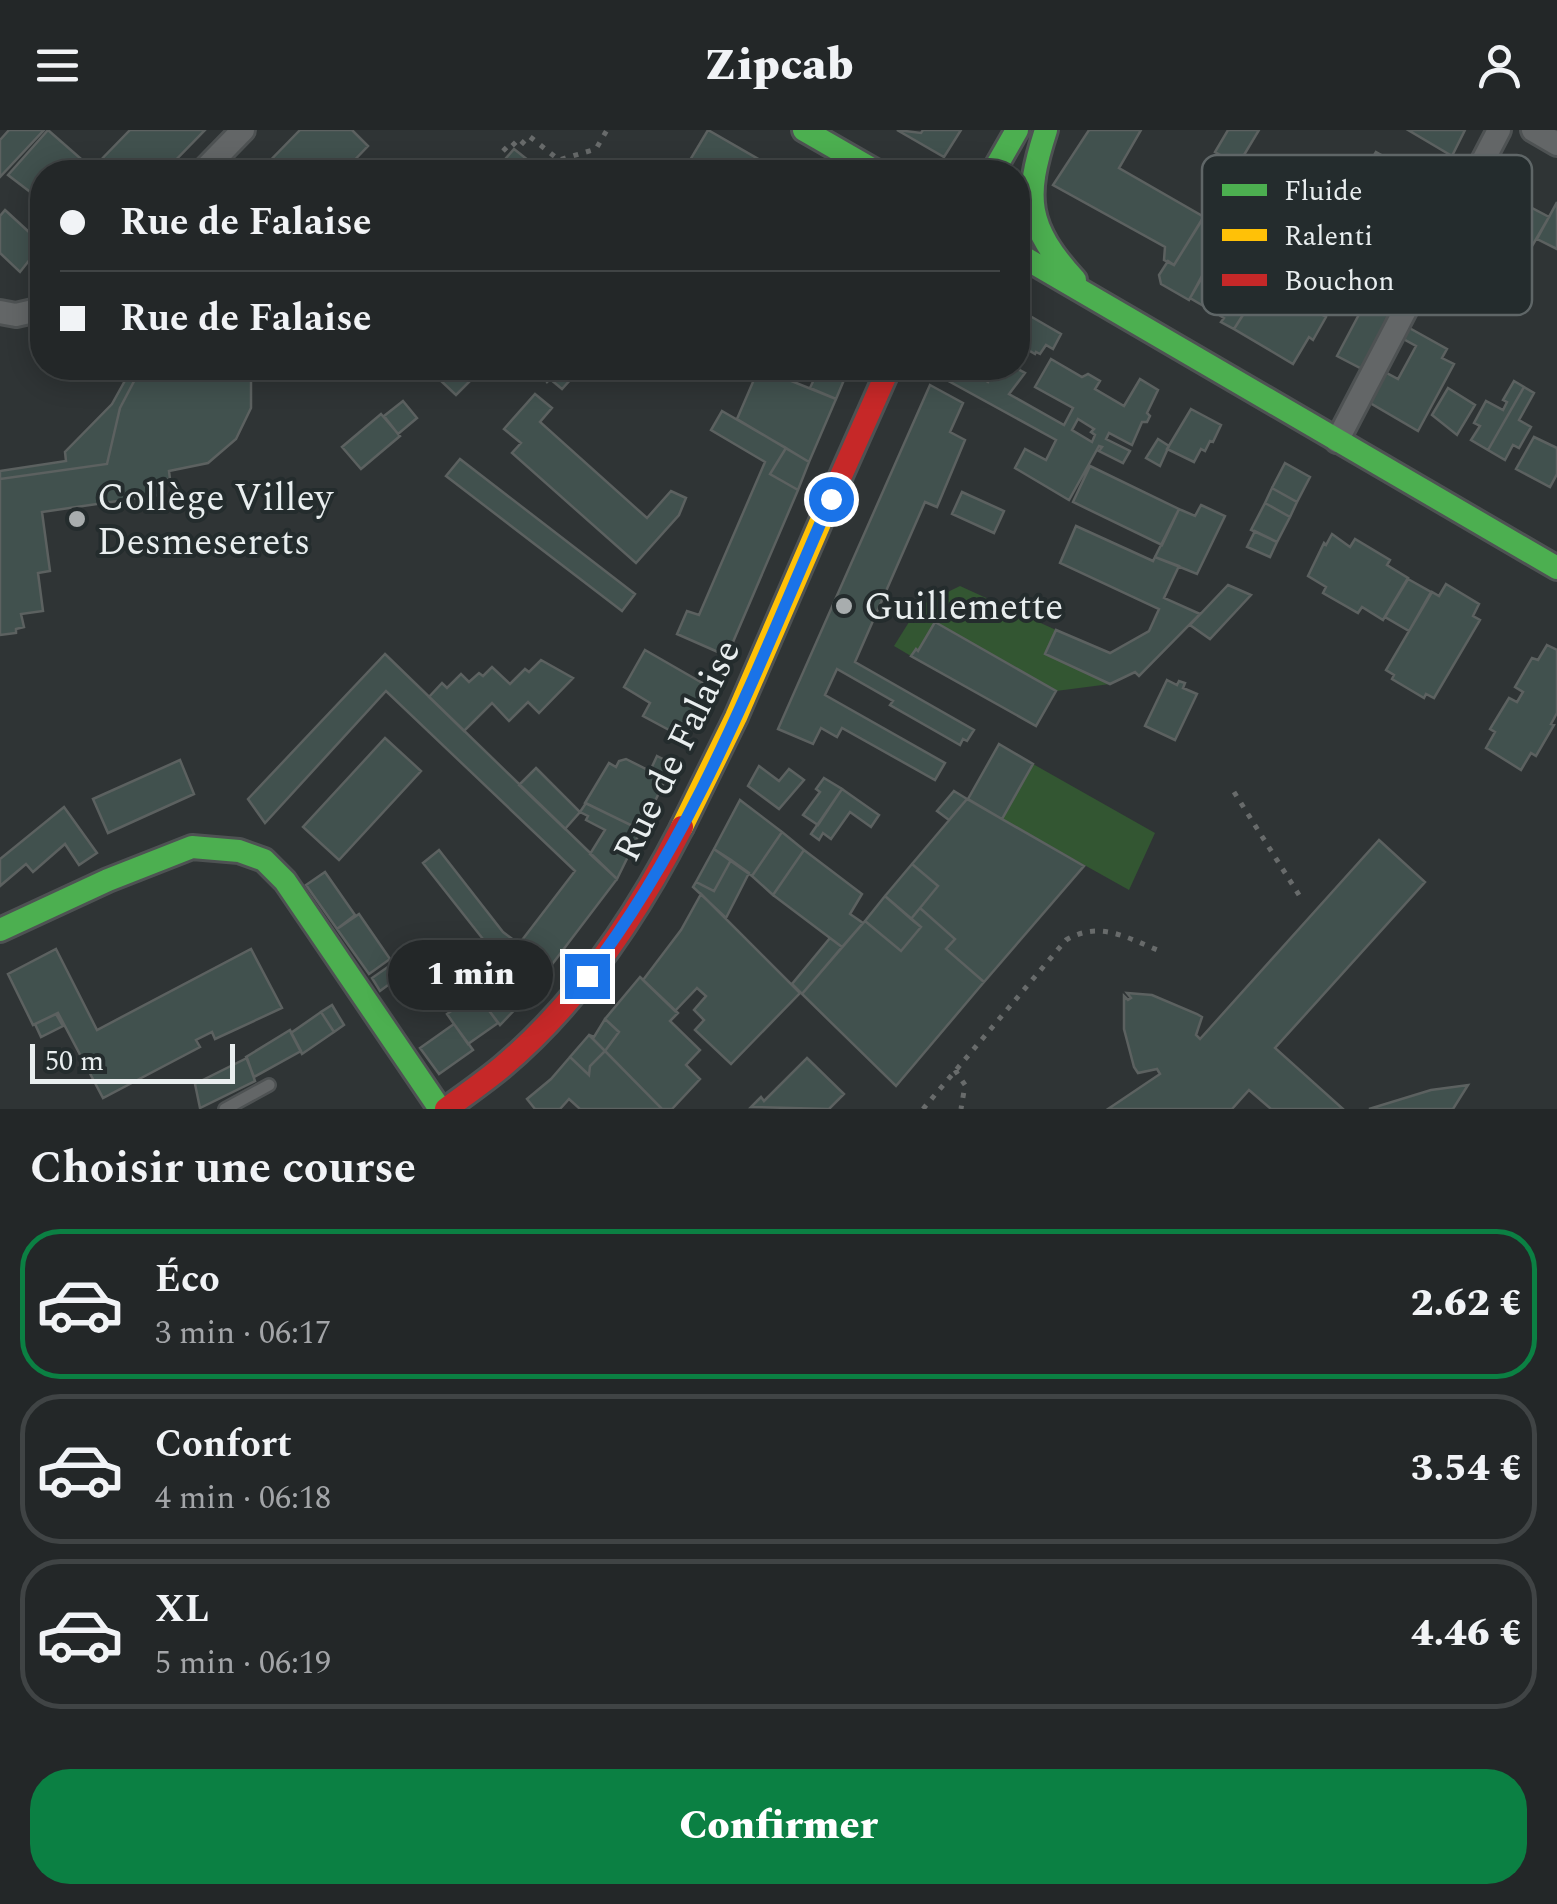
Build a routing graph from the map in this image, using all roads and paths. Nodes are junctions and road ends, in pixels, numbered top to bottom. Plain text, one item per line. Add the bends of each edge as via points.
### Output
1 (244, 130) edge
2 (606, 130) edge
3 (804, 130) edge
4 (1017, 130) edge
5 (1046, 130) edge
6 (1499, 130) edge
7 (1533, 130) edge
8 (1557, 144) edge
9 (503, 152) dead end
10 (1486, 155) edge
11 (214, 160) edge
12 (559, 160) joint
13 (856, 160) edge
14 (1000, 160) edge
15 (1030, 261) edge
16 (1113, 310) junction
17 (0, 312) edge
18 (30, 312) edge
19 (1403, 315) edge
20 (884, 380) edge
21 (1337, 441) junction
22 (1557, 568) edge
23 (1234, 792) dead end
24 (1298, 894) dead end
25 (0, 930) edge
26 (1160, 951) dead end
27 (955, 1070) junction
28 (269, 1085) dead end
29 (225, 1109) edge
30 (443, 1109) edge
31 (923, 1109) edge
32 (962, 1109) edge

1 - 11 street
2 - 12 path via 596,149
3 - 13 main road
4 - 14 main road
5 - 16 main road via 1030,180 1030,212 1072,278
6 - 10 street
7 - 8 street
9 - 12 path via 529,136
15 - 16 main road
16 - 21 main road
17 - 18 street
19 - 21 street
20 - 30 main road, Rue de Falaise via 708,782 634,911 520,1054
21 - 22 main road
23 - 24 path
25 - 30 main road via 192,847 264,860 286,881
26 - 27 path via 1107,929 1074,936
27 - 31 path
27 - 32 path via 966,1085
28 - 29 lane

